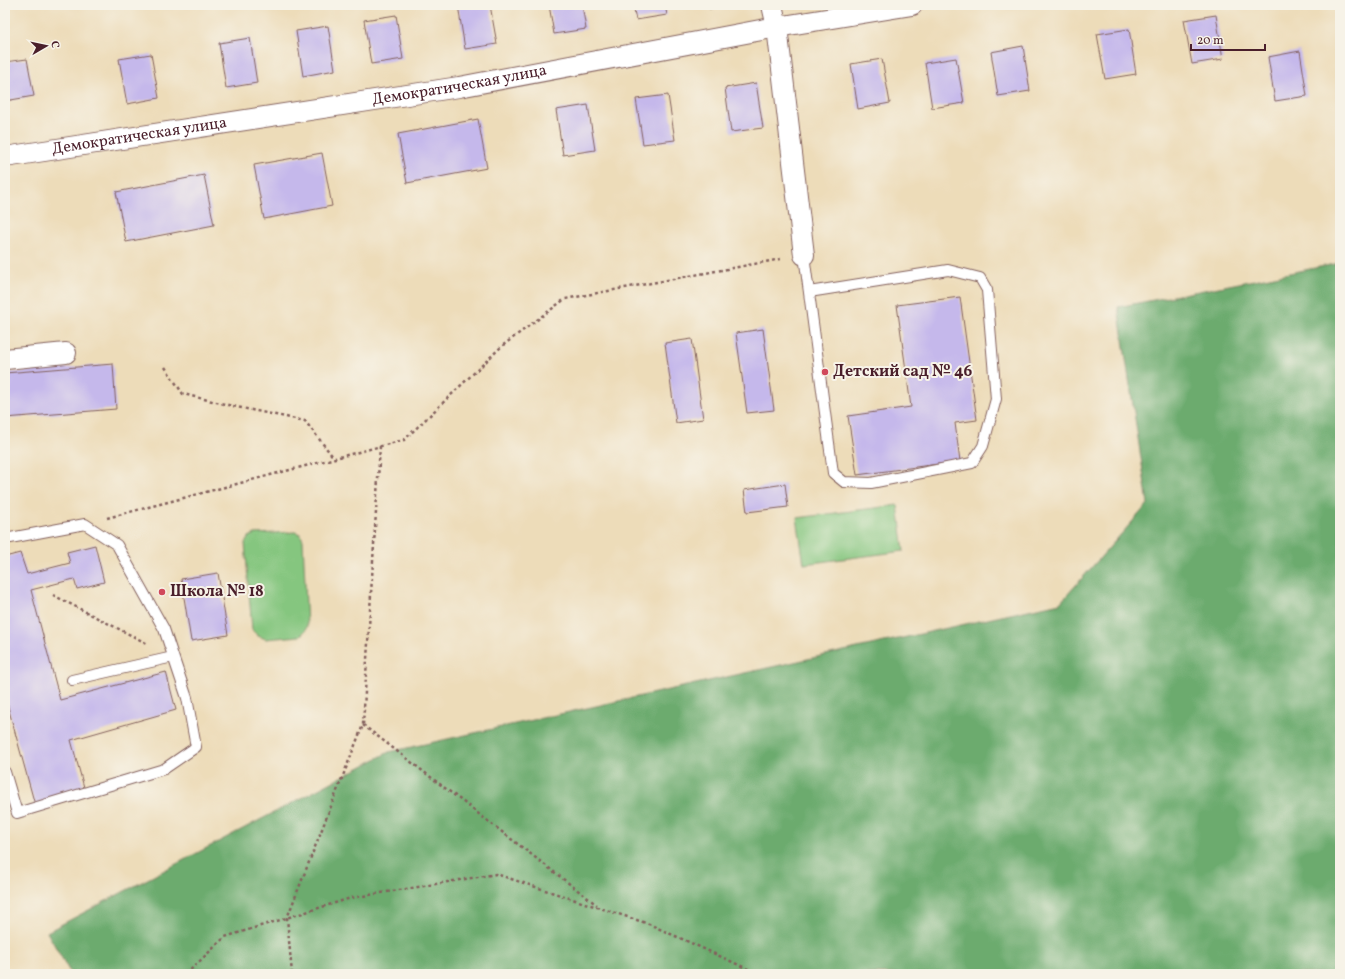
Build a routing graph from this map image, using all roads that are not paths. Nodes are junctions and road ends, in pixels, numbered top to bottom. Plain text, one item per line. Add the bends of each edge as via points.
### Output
1 (772, 5) edge
2 (912, 5) edge
3 (777, 27) junction
4 (5, 157) edge
5 (804, 255) joint
6 (809, 292) junction
7 (66, 353) dead end
8 (5, 359) edge
9 (5, 539) edge
10 (173, 657) junction
11 (72, 680) dead end
12 (5, 772) edge

1 - 3 street
2 - 3 street, Демократическая улица
3 - 4 street, Демократическая улица via 459,87
3 - 5 street
5 - 6 lane
6 - 6 lane via 833,473 844,482 871,483 972,463 983,446 996,399 987,290 980,278 948,270
7 - 8 street
9 - 10 lane via 86,524 117,545 164,629
10 - 11 lane
10 - 12 lane via 187,698 196,747 164,769 17,813

